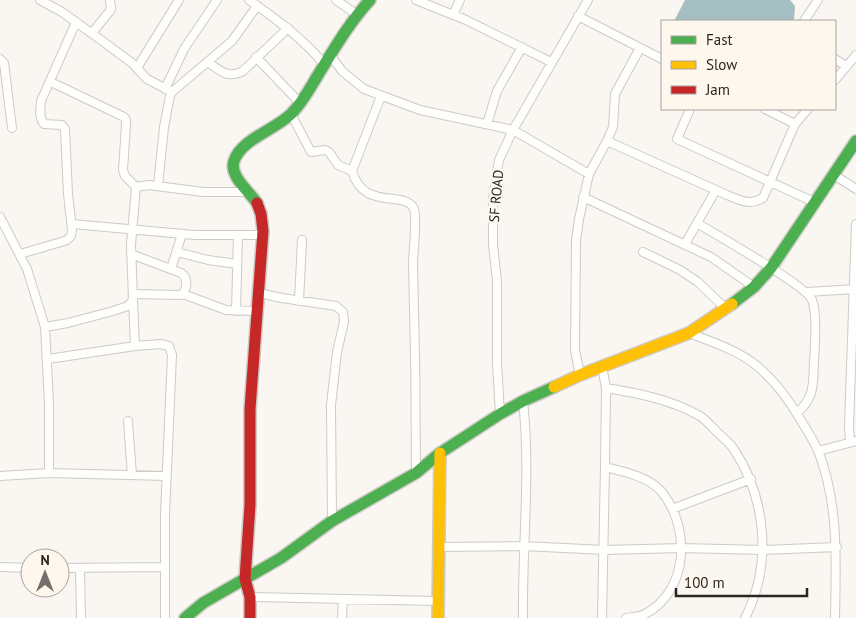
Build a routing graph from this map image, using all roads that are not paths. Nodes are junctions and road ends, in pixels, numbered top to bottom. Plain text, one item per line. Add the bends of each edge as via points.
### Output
1 (40, 0) edge
2 (110, 0) edge
3 (179, 0) edge
4 (217, 0) edge
5 (249, 0) edge
6 (336, 0) edge
7 (370, 0) edge
8 (416, 0) edge
9 (460, 0) edge
10 (588, 0) edge
11 (818, 0) edge
12 (257, 6) junction
13 (356, 14) junction
14 (453, 15) junction
15 (578, 16) junction
16 (805, 20) edge
17 (76, 22) junction
18 (288, 28) junction
19 (92, 34) junction
20 (522, 47) junction
21 (640, 48) junction
22 (856, 55) edge
23 (256, 57) junction
24 (661, 58) edge
25 (0, 59) edge
26 (836, 60) edge
27 (328, 61) junction
28 (208, 62) junction
29 (551, 62) junction
30 (846, 66) junction
31 (137, 68) junction
32 (836, 79) edge
33 (51, 82) junction
34 (169, 90) junction
35 (381, 96) junction
36 (300, 103) junction
37 (690, 110) edge
38 (767, 110) edge
39 (807, 110) edge
40 (291, 114) junction
41 (487, 124) junction
42 (796, 124) junction
43 (12, 128) dead end
44 (513, 130) junction
45 (606, 142) junction
46 (856, 142) edge
47 (352, 171) junction
48 (589, 174) junction
49 (834, 175) junction
50 (770, 183) junction
51 (158, 186) junction
52 (136, 187) junction
53 (856, 189) edge
54 (716, 190) junction
55 (249, 192) junction
56 (583, 198) junction
57 (814, 202) junction
58 (1, 221) edge
59 (697, 223) junction
60 (72, 224) junction
61 (856, 224) edge
62 (132, 230) junction
63 (182, 234) junction
64 (262, 235) junction
65 (238, 236) junction
66 (302, 240) dead end
67 (685, 244) junction
68 (855, 244) edge
69 (177, 252) junction
70 (643, 252) dead end
71 (20, 254) junction
72 (131, 254) junction
73 (237, 264) junction
74 (771, 268) junction
75 (172, 269) junction
76 (754, 287) junction
77 (855, 289) edge
78 (807, 292) junction
79 (259, 293) junction
80 (183, 294) junction
81 (133, 297) junction
82 (299, 301) junction
83 (726, 309) junction
84 (236, 311) junction
85 (258, 311) junction
86 (45, 327) junction
87 (689, 333) junction
88 (135, 346) junction
89 (48, 359) junction
90 (602, 366) junction
91 (580, 375) junction
92 (606, 388) junction
93 (523, 401) junction
94 (797, 413) junction
95 (500, 414) junction
96 (128, 421) dead end
97 (853, 442) edge
98 (818, 451) junction
99 (440, 453) junction
100 (606, 467) junction
101 (48, 473) junction
102 (416, 474) junction
103 (132, 475) junction
104 (0, 476) edge
105 (166, 476) junction
106 (751, 479) junction
107 (672, 509) junction
108 (332, 521) junction
109 (523, 546) junction
110 (439, 547) junction
111 (681, 548) junction
112 (837, 548) junction
113 (604, 550) junction
114 (763, 550) junction
115 (0, 567) edge
116 (165, 567) junction
117 (20, 568) edge
118 (70, 568) edge
119 (80, 568) junction
120 (245, 579) junction
121 (250, 597) junction
122 (343, 599) junction
123 (438, 601) junction
124 (81, 618) edge
125 (164, 618) edge
126 (185, 618) edge
127 (250, 618) edge
128 (342, 618) edge
129 (438, 618) edge
130 (523, 618) edge
131 (602, 618) edge
132 (626, 618) edge
133 (745, 618) edge
134 (835, 618) edge

1 - 17 street
2 - 19 street via 109,12
3 - 31 street
4 - 34 street via 184,49
5 - 12 street
6 - 13 street
7 - 13 street
8 - 14 street
9 - 14 street
10 - 15 street, SF ROAD
11 - 16 street
12 - 18 street
12 - 28 street via 232,41
13 - 27 street
14 - 20 street
15 - 21 street
15 - 29 street, SF ROAD
17 - 19 street
17 - 33 street
18 - 23 street
18 - 27 street
19 - 31 street
20 - 29 street
20 - 41 street via 497,91
21 - 24 street
21 - 45 street via 615,94 613,127
22 - 30 street
23 - 28 street via 243,71 231,75
23 - 36 street
25 - 43 street via 4,63
26 - 30 street
27 - 35 street via 364,89
27 - 36 street
28 - 34 street
29 - 44 street, SF ROAD
30 - 32 street
31 - 34 street via 147,79
33 - 52 street via 124,117 123,170
33 - 60 street via 41,101 41,115 44,124 62,125 65,129
34 - 51 street
35 - 41 street via 420,110
35 - 47 street
36 - 40 street
37 - 50 street via 677,139
38 - 42 street
39 - 42 street
40 - 47 street via 311,152 325,150 338,165
40 - 55 street via 236,155 235,175
41 - 44 street
42 - 50 street
44 - 48 street
44 - 95 street, SF ROAD via 499,160 494,199
45 - 48 street
45 - 54 street
46 - 49 street
47 - 102 street via 359,187 381,198 407,203 415,214
48 - 56 street
49 - 53 street
49 - 57 street
50 - 54 street via 763,198 755,202 745,202
50 - 57 street
51 - 52 street
51 - 55 street via 203,192
52 - 62 street
54 - 59 street
55 - 64 street via 259,208
56 - 67 street
56 - 91 street via 576,241 575,350
57 - 74 street
58 - 71 street
59 - 67 street
59 - 74 street
60 - 62 street
60 - 71 street via 71,236 67,240
61 - 68 street
62 - 63 street
62 - 72 street
63 - 65 street
63 - 69 street
64 - 65 street
64 - 79 street
65 - 73 street
66 - 82 street
67 - 76 street via 734,271
68 - 77 street
69 - 73 street
69 - 75 street
70 - 83 street via 698,282
71 - 86 street
72 - 75 street
72 - 81 street
73 - 84 street
74 - 76 street
74 - 78 street
75 - 80 street via 186,277
76 - 83 street
77 - 78 street
77 - 97 street via 849,426
78 - 94 street via 814,307 813,388 807,405
79 - 82 street
79 - 85 street
80 - 81 street
80 - 84 street
81 - 86 street via 128,306
81 - 88 street
82 - 108 street via 336,306 343,312 332,405
83 - 87 street
84 - 85 street
85 - 120 street via 252,376
86 - 89 street
87 - 90 street
87 - 94 street via 741,355 757,366
88 - 89 street
88 - 105 street via 169,346 172,355
89 - 101 street
90 - 91 street
90 - 92 street
91 - 93 street
92 - 100 street
92 - 106 street via 663,400 701,417 732,446
93 - 95 street
93 - 109 street via 527,469
94 - 98 street
95 - 99 street
96 - 103 street
97 - 98 street
98 - 112 street via 835,518
99 - 102 street
99 - 110 street
100 - 107 street via 642,477 660,490
100 - 113 street
101 - 103 street
101 - 104 street
102 - 108 street
103 - 105 street
105 - 116 street
106 - 107 street
106 - 114 street via 760,513
107 - 111 street
108 - 120 street via 282,558
109 - 110 street
109 - 113 street
109 - 130 street
110 - 123 street
111 - 113 street
111 - 114 street
111 - 132 street via 675,582 663,602 643,615
112 - 114 street
112 - 134 street
113 - 131 street
114 - 133 street via 759,579
115 - 117 street
116 - 119 street
116 - 125 street
118 - 119 street
119 - 124 street
120 - 121 street
120 - 126 street via 203,603
121 - 122 street
121 - 127 street
122 - 123 street
122 - 128 street
123 - 129 street

